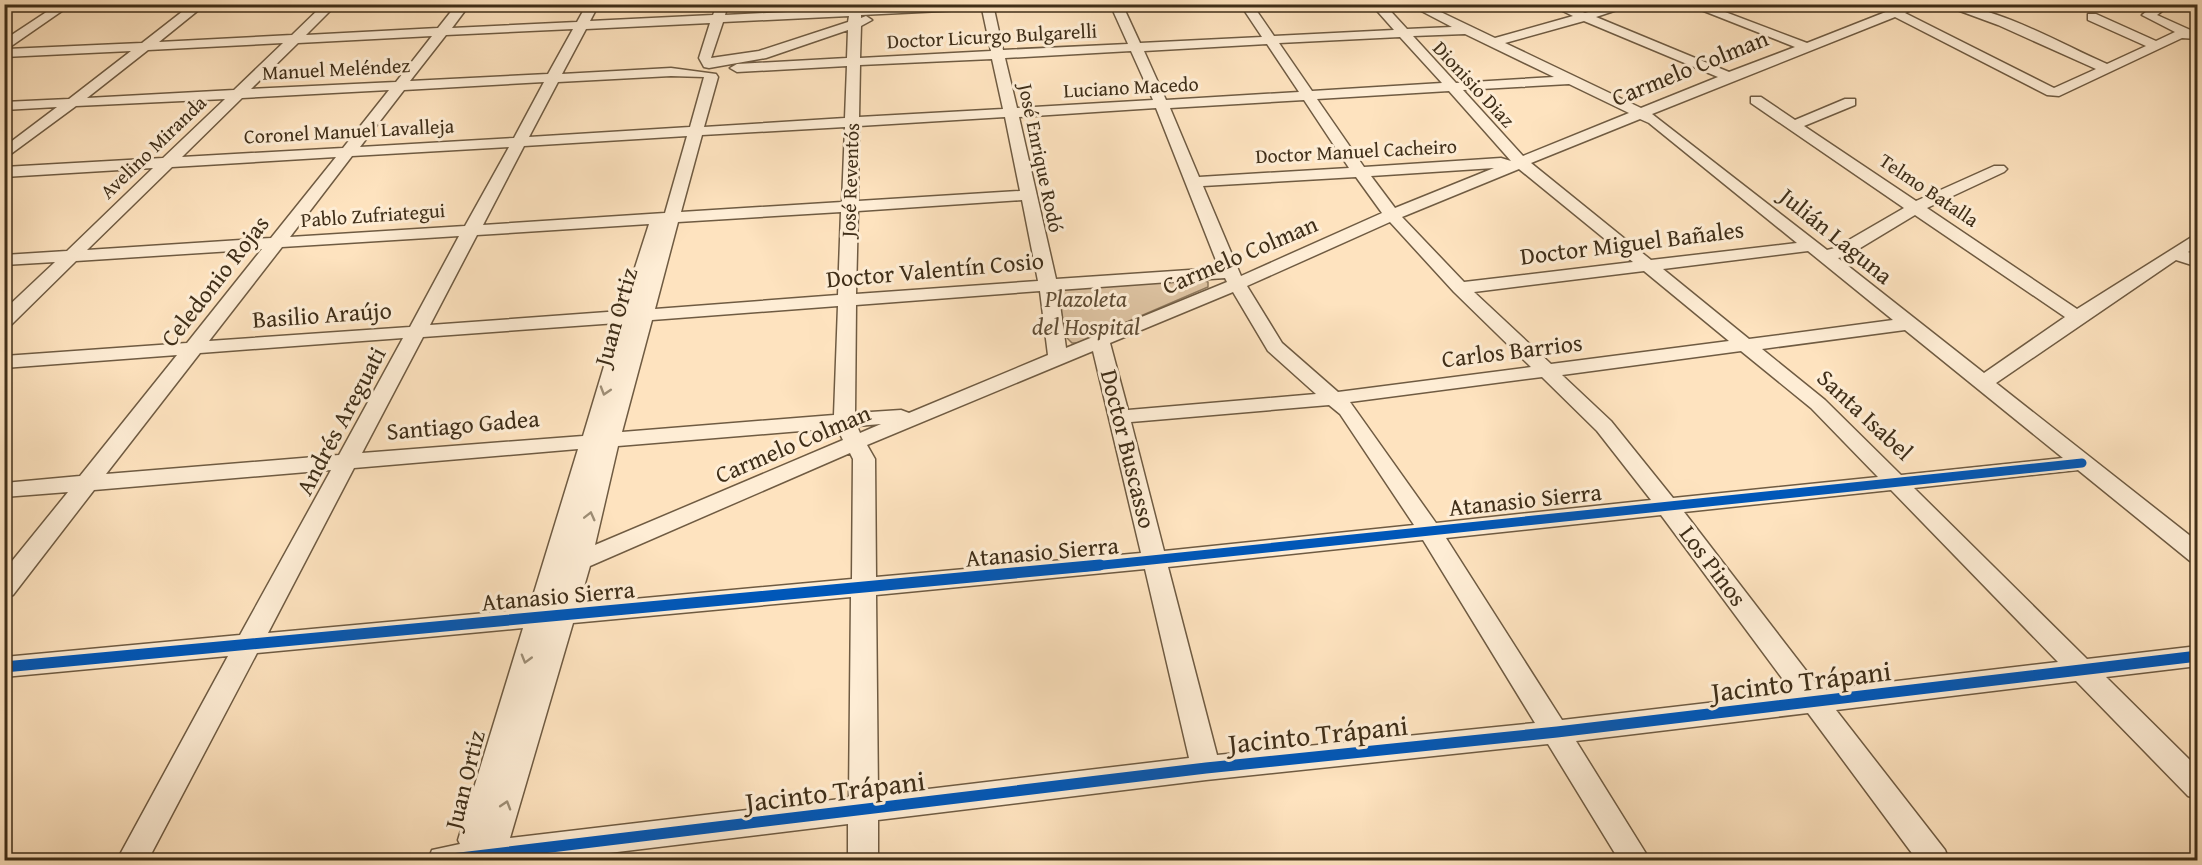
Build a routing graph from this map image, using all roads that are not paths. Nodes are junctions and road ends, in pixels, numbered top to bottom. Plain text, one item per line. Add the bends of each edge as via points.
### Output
1 (66, 4) edge
2 (200, 4) edge
3 (331, 4) edge
4 (464, 4) edge
5 (593, 4) edge
6 (722, 4) edge
7 (916, 4) edge
8 (1019, 4) edge
9 (1116, 4) edge
10 (1246, 4) edge
11 (1377, 4) edge
12 (1414, 4) edge
13 (1554, 4) edge
14 (1629, 4) edge
15 (1692, 4) edge
16 (1918, 4) edge
17 (1947, 4) edge
18 (2164, 4) edge
19 (987, 5) edge
20 (4, 7) edge
21 (938, 9) junction
22 (896, 10) junction
23 (1896, 13) junction
24 (854, 14) edge
25 (1584, 17) junction
26 (2092, 17) dead end
27 (718, 19) junction
28 (582, 25) junction
29 (1466, 30) junction
30 (441, 32) junction
31 (1401, 34) junction
32 (2193, 36) edge
33 (294, 39) junction
34 (1270, 40) junction
35 (1493, 43) junction
36 (4, 46) edge
37 (146, 46) junction
38 (2156, 46) junction
39 (1135, 48) junction
40 (1809, 48) junction
41 (4, 53) edge
42 (760, 55) junction
43 (998, 55) junction
44 (853, 62) junction
45 (737, 68) junction
46 (2106, 69) junction
47 (707, 70) junction
48 (555, 78) junction
49 (1728, 78) junction
50 (1570, 80) junction
51 (399, 86) junction
52 (1453, 88) junction
53 (238, 94) junction
54 (1308, 96) junction
55 (1756, 100) dead end
56 (1850, 102) dead end
57 (71, 103) junction
58 (1162, 105) junction
59 (4, 106) edge
60 (1641, 113) junction
61 (1009, 114) junction
62 (852, 123) junction
63 (1798, 123) junction
64 (688, 132) junction
65 (520, 142) junction
66 (346, 152) junction
67 (4, 155) edge
68 (168, 162) junction
69 (1520, 162) junction
70 (1999, 169) dead end
71 (4, 172) edge
72 (1360, 172) junction
73 (1194, 182) junction
74 (1029, 195) junction
75 (849, 205) junction
76 (1917, 207) junction
77 (1392, 215) junction
78 (665, 217) junction
79 (473, 229) junction
80 (2198, 238) edge
81 (276, 243) junction
82 (1817, 251) junction
83 (2176, 254) junction
84 (71, 256) junction
85 (4, 260) edge
86 (2198, 261) edge
87 (1645, 266) junction
88 (1233, 278) junction
89 (1048, 285) junction
90 (1460, 288) junction
91 (847, 301) junction
92 (635, 317) junction
93 (2077, 317) junction
94 (4, 321) edge
95 (1908, 324) junction
96 (417, 333) junction
97 (1100, 340) junction
98 (1747, 347) junction
99 (192, 350) junction
100 (1058, 357) junction
101 (4, 362) edge
102 (1548, 372) junction
103 (1983, 383) junction
104 (1336, 398) junction
105 (925, 414) junction
106 (1120, 417) junction
107 (844, 422) junction
108 (599, 441) junction
109 (859, 451) junction
110 (347, 462) junction
111 (2082, 463) junction
112 (1897, 482) junction
113 (87, 484) junction
114 (4, 490) edge
115 (1667, 506) junction
116 (1429, 530) junction
117 (2198, 555) edge
118 (1155, 561) junction
119 (579, 563) junction
120 (552, 573) junction
121 (4, 588) edge
122 (865, 588) junction
123 (563, 616) junction
124 (538, 618) junction
125 (249, 644) junction
126 (2198, 656) edge
127 (4, 667) edge
128 (2082, 670) junction
129 (1815, 703) junction
130 (1557, 732) junction
131 (1206, 768) junction
132 (2198, 787) edge
133 (863, 811) junction
134 (480, 858) edge
135 (132, 861) edge
136 (443, 861) edge
137 (863, 861) edge
138 (1635, 861) edge
139 (1934, 861) edge

1 - 20 street
1 - 36 street
2 - 37 street
3 - 33 street, Avelino Miranda
4 - 30 street, Celedonio Rojas
5 - 28 street, Andrés Areguati
6 - 27 street, Juan Ortiz
7 - 21 street
7 - 22 street
8 - 19 street
9 - 39 street
10 - 34 street, Los Pinos
11 - 31 street, Dionisio Diaz
12 - 29 street, Julián Laguna
13 - 25 street
14 - 25 street
15 - 40 street
16 - 23 street, Carmelo Colman
17 - 46 street via 2010,25
18 - 32 street via 2148,15
19 - 21 street
19 - 43 street, José Enrique Rodó
21 - 22 street
22 - 24 street
23 - 40 street, Carmelo Colman
23 - 46 street via 2052,92
24 - 27 street
24 - 42 street
24 - 44 street, José Reventós
25 - 35 street
25 - 49 street
26 - 38 street
27 - 28 street
27 - 47 street, Juan Ortiz via 705,58
28 - 30 street
28 - 48 street, Andrés Areguati
29 - 31 street, Doctor Licurgo Bulgarelli
29 - 35 street, Julián Laguna
30 - 33 street
30 - 51 street, Celedonio Rojas
31 - 34 street, Doctor Licurgo Bulgarelli
31 - 52 street, Dionisio Diaz
32 - 38 street
33 - 37 street
33 - 53 street, Avelino Miranda
34 - 39 street, Doctor Licurgo Bulgarelli
34 - 54 street, Los Pinos
35 - 50 street, Julián Laguna
37 - 41 street
37 - 57 street
38 - 46 street
39 - 43 street, Doctor Licurgo Bulgarelli
39 - 58 street
40 - 49 street, Carmelo Colman
42 - 45 street
42 - 47 street
43 - 44 street, Doctor Licurgo Bulgarelli
43 - 61 street, José Enrique Rodó
44 - 45 street, Doctor Licurgo Bulgarelli
44 - 62 street, José Reventós
45 - 47 street via 726,75
47 - 48 street, Manuel Meléndez
47 - 64 street, Juan Ortiz
48 - 51 street, Manuel Meléndez
48 - 65 street, Andrés Areguati
49 - 60 street, Carmelo Colman
49 - 63 street
50 - 52 street, Luciano Macedo
50 - 60 street, Julián Laguna
51 - 53 street, Manuel Meléndez
51 - 66 street, Celedonio Rojas
52 - 54 street, Luciano Macedo
52 - 69 street, Dionisio Diaz
53 - 57 street, Manuel Meléndez
53 - 68 street, Avelino Miranda
54 - 58 street, Luciano Macedo
54 - 72 street, Los Pinos
55 - 63 street, Telmo Batalla
56 - 63 street
57 - 59 street, Manuel Meléndez
57 - 67 street
58 - 61 street, Luciano Macedo
58 - 73 street
60 - 69 street, Carmelo Colman
60 - 82 street, Julián Laguna
61 - 62 street, Luciano Macedo
61 - 74 street, José Enrique Rodó
62 - 64 street, Luciano Macedo
62 - 75 street, José Reventós
63 - 76 street, Telmo Batalla
64 - 65 street, Coronel Manuel Lavalleja
64 - 78 street, Juan Ortiz
65 - 66 street, Coronel Manuel Lavalleja
65 - 79 street, Andrés Areguati
66 - 68 street, Coronel Manuel Lavalleja
66 - 81 street, Celedonio Rojas
68 - 71 street, Coronel Manuel Lavalleja
68 - 84 street, Avelino Miranda
69 - 72 street, Doctor Manuel Cacheiro
69 - 77 street, Carmelo Colman
69 - 87 street, Santa Isabel
70 - 76 street, Doctor Miguel Bañales
72 - 73 street, Doctor Manuel Cacheiro
72 - 77 street, Los Pinos
73 - 88 street
74 - 75 street
74 - 89 street, José Enrique Rodó
75 - 78 street
75 - 91 street, José Reventós
76 - 82 street, Doctor Miguel Bañales via 1841,252
76 - 93 street, Telmo Batalla
77 - 88 street, Carmelo Colman
77 - 90 street, Los Pinos
78 - 79 street, Pablo Zufriategui
78 - 92 street, Juan Ortiz
79 - 81 street, Pablo Zufriategui
79 - 96 street, Andrés Areguati
80 - 83 street
81 - 84 street, Pablo Zufriategui
81 - 99 street, Celedonio Rojas
82 - 87 street, Doctor Miguel Bañales
82 - 95 street, Julián Laguna
83 - 86 street
83 - 93 street
84 - 85 street, Pablo Zufriategui
84 - 94 street, Avelino Miranda
87 - 90 street, Doctor Miguel Bañales
87 - 98 street, Santa Isabel
88 - 89 street, Doctor Valentín Cosio
88 - 97 street, Carmelo Colman
88 - 104 street via 1275,346
89 - 91 street, Doctor Valentín Cosio
89 - 100 street, José Enrique Rodó
90 - 102 street, Los Pinos
91 - 92 street, Doctor Valentín Cosio
91 - 107 street, José Reventós
92 - 96 street, Basilio Araújo
92 - 108 street, Juan Ortiz
93 - 103 street
95 - 98 street, Carlos Barrios
95 - 103 street, Julián Laguna
96 - 99 street, Basilio Araújo
96 - 110 street, Andrés Areguati
97 - 100 street, Carmelo Colman
97 - 106 street, Doctor Buscasso
98 - 102 street, Carlos Barrios
98 - 112 street, Santa Isabel via 1818,404
99 - 101 street, Basilio Araújo
99 - 113 street, Celedonio Rojas
100 - 105 street, Carmelo Colman
102 - 104 street, Carlos Barrios
102 - 115 street, Los Pinos via 1604,426
103 - 111 street, Julián Laguna
104 - 106 street, Carlos Barrios
104 - 116 street
105 - 107 street, Santiago Gadea
105 - 109 street, Carmelo Colman
106 - 118 street, Doctor Buscasso
107 - 108 street, Santiago Gadea
107 - 109 street, José Reventós
108 - 110 street, Santiago Gadea
119 -> 108 street, Juan Ortiz
108 - 120 street, Juan Ortiz
109 - 119 street, Carmelo Colman
109 - 122 street
110 - 113 street, Santiago Gadea
110 - 125 street, Andrés Areguati
111 - 112 street, Atanasio Sierra
111 - 117 street, Julián Laguna
112 - 115 street, Atanasio Sierra
112 - 128 street, Santa Isabel
113 - 114 street, Santiago Gadea
113 - 121 street, Celedonio Rojas
115 - 116 street, Atanasio Sierra
115 - 129 street, Los Pinos
116 - 118 street, Atanasio Sierra
116 - 130 street
118 - 122 street, Atanasio Sierra
118 - 131 street, Doctor Buscasso
119 - 120 street, Carmelo Colman
119 - 123 street, Juan Ortiz
120 - 124 street, Juan Ortiz
122 - 123 street, Atanasio Sierra
122 - 133 street
123 - 124 street, Atanasio Sierra
134 -> 123 street, Juan Ortiz via 496,837
124 - 125 street, Atanasio Sierra
124 -> 134 street, Juan Ortiz via 473,840
125 - 127 street, Atanasio Sierra
125 - 135 street, Andrés Areguati
126 - 128 street, Jacinto Trápani
128 - 129 street, Jacinto Trápani
128 - 132 street, Santa Isabel
129 - 130 street, Jacinto Trápani
129 - 139 street, Los Pinos
130 - 131 street, Jacinto Trápani
130 - 138 street
131 - 133 street, Jacinto Trápani
133 - 134 street, Jacinto Trápani
133 - 137 street
134 - 136 street, Jacinto Trápani

